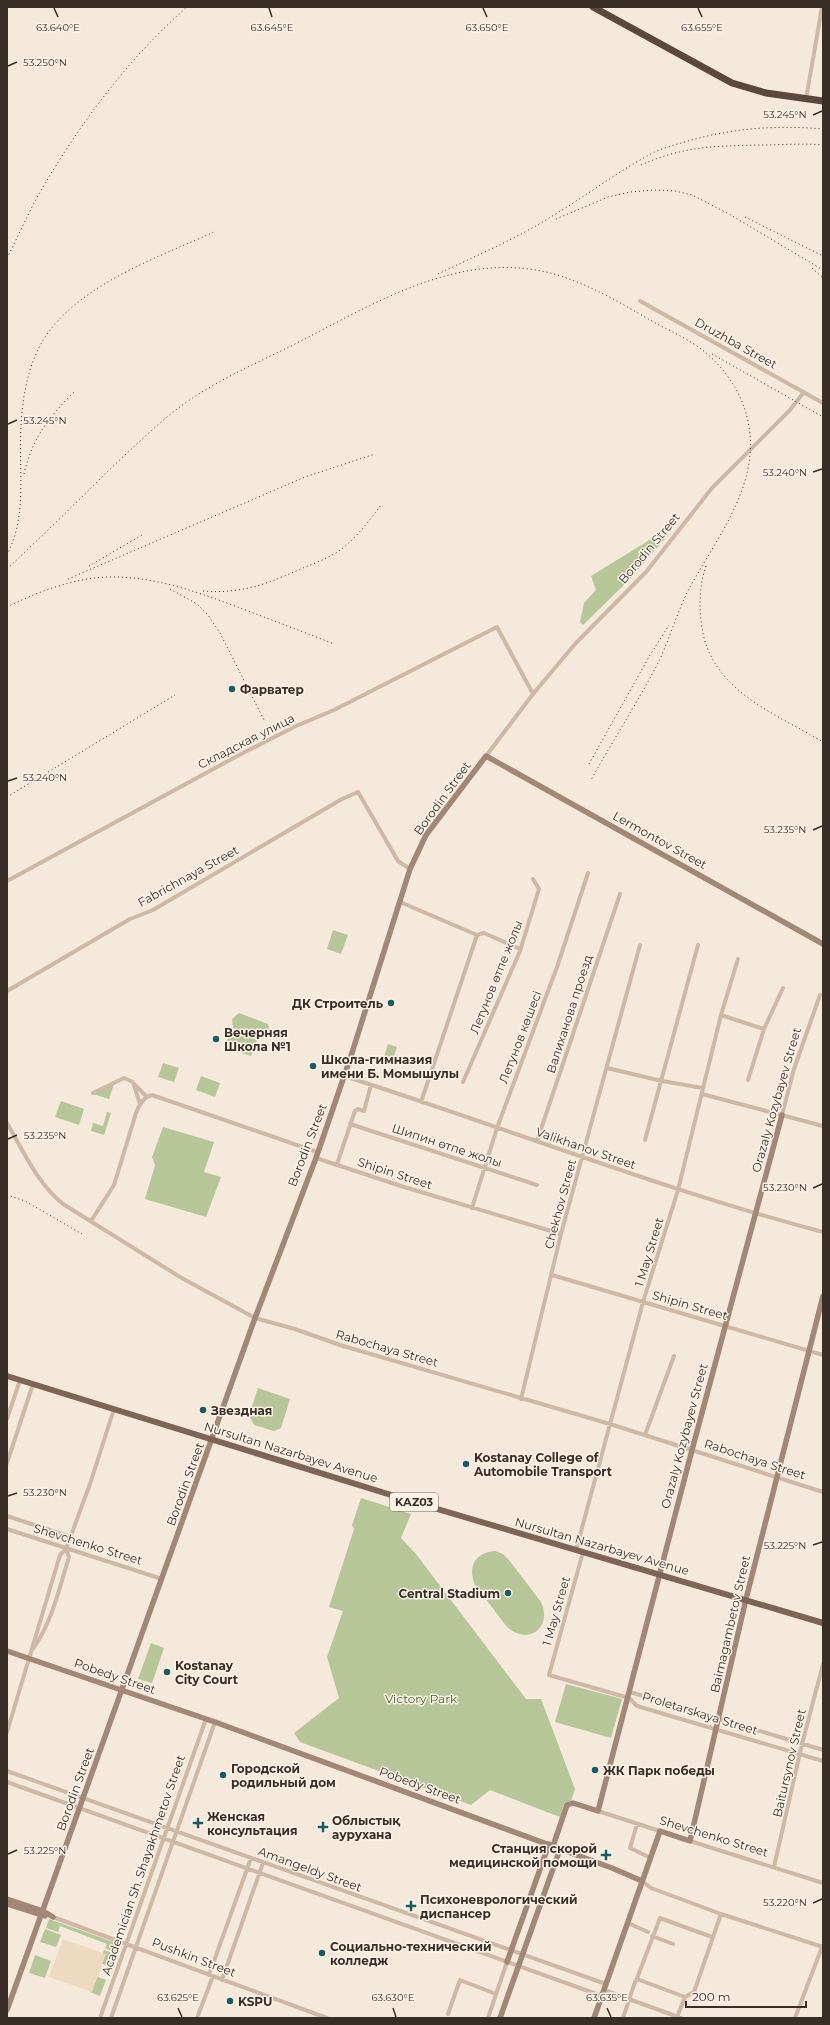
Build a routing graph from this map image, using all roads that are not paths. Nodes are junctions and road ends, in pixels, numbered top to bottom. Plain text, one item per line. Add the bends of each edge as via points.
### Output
1 (593, 7) edge
2 (822, 7) edge
3 (806, 99) junction
4 (823, 101) edge
5 (640, 300) dead end
6 (804, 392) junction
7 (823, 403) edge
8 (533, 694) junction
9 (486, 756) junction
10 (410, 869) junction
11 (588, 873) dead end
12 (533, 879) dead end
13 (7, 881) edge
14 (620, 894) dead end
15 (400, 902) junction
16 (477, 935) junction
17 (823, 944) edge
18 (640, 945) dead end
19 (698, 945) dead end
20 (520, 949) junction
21 (738, 959) dead end
22 (783, 988) dead end
23 (7, 991) edge
24 (820, 995) dead end
25 (721, 1015) junction
26 (764, 1029) junction
27 (608, 1068) junction
28 (344, 1076) junction
29 (748, 1080) dead end
30 (662, 1081) junction
31 (133, 1082) junction
32 (463, 1082) dead end
33 (371, 1085) junction
34 (703, 1088) junction
35 (93, 1093) dead end
36 (702, 1094) junction
37 (147, 1097) junction
38 (421, 1102) junction
39 (140, 1104) junction
40 (782, 1115) junction
41 (7, 1123) edge
42 (350, 1124) junction
43 (823, 1126) edge
44 (497, 1128) junction
45 (645, 1140) dead end
46 (537, 1141) junction
47 (316, 1155) junction
48 (583, 1158) junction
49 (337, 1164) junction
50 (484, 1168) junction
51 (537, 1185) dead end
52 (678, 1190) junction
53 (472, 1208) junction
54 (756, 1214) junction
55 (91, 1221) junction
56 (823, 1232) edge
57 (561, 1234) junction
58 (552, 1275) junction
59 (823, 1296) edge
60 (643, 1302) junction
61 (255, 1318) junction
62 (725, 1325) junction
63 (809, 1351) junction
64 (823, 1355) edge
65 (674, 1356) dead end
66 (7, 1376) edge
67 (20, 1380) junction
68 (33, 1384) junction
69 (521, 1399) junction
70 (114, 1409) junction
71 (7, 1419) edge
72 (610, 1424) junction
73 (645, 1435) junction
74 (212, 1439) junction
75 (692, 1450) junction
76 (7, 1463) edge
77 (777, 1477) junction
78 (823, 1492) edge
79 (7, 1516) edge
80 (7, 1529) edge
81 (71, 1537) junction
82 (66, 1549) junction
83 (576, 1550) junction
84 (583, 1552) junction
85 (660, 1574) junction
86 (162, 1579) junction
87 (746, 1599) junction
88 (823, 1623) edge
89 (7, 1650) edge
90 (32, 1650) junction
91 (30, 1659) junction
92 (823, 1664) edge
93 (549, 1675) joint
94 (122, 1691) junction
95 (629, 1695) junction
96 (206, 1719) junction
97 (719, 1719) junction
98 (215, 1722) junction
99 (717, 1728) junction
100 (7, 1732) edge
101 (802, 1744) junction
102 (823, 1750) edge
103 (801, 1755) junction
104 (823, 1761) edge
105 (7, 1771) edge
106 (7, 1782) edge
107 (83, 1798) junction
108 (80, 1808) junction
109 (598, 1811) junction
110 (637, 1824) junction
111 (166, 1828) junction
112 (660, 1831) junction
113 (176, 1832) junction
114 (163, 1838) junction
115 (690, 1841) junction
116 (172, 1842) junction
117 (551, 1845) junction
118 (560, 1848) junction
119 (251, 1858) junction
120 (651, 1858) junction
121 (263, 1863) junction
122 (774, 1867) junction
123 (247, 1869) junction
124 (260, 1873) junction
125 (642, 1881) junction
126 (823, 1883) edge
127 (7, 1899) edge
128 (141, 1901) junction
129 (7, 1904) edge
130 (151, 1904) junction
131 (42, 1913) junction
132 (720, 1914) junction
133 (52, 1917) joint
134 (628, 1923) junction
135 (651, 1934) junction
136 (712, 1938) junction
137 (127, 1943) junction
138 (673, 1944) dead end
139 (136, 1946) junction
140 (822, 1947) edge
141 (511, 1951) junction
142 (522, 1955) junction
143 (507, 1962) junction
144 (519, 1966) junction
145 (211, 1975) junction
146 (222, 1980) junction
147 (636, 1980) junction
148 (605, 1987) junction
149 (496, 1994) junction
150 (602, 1996) junction
151 (685, 1997) junction
152 (630, 1999) junction
153 (105, 2003) junction
154 (116, 2006) junction
155 (7, 2010) edge
156 (448, 2014) dead end
157 (679, 2017) edge
158 (100, 2018) edge
159 (111, 2018) edge
160 (198, 2018) edge
161 (328, 2018) edge
162 (488, 2018) edge
163 (500, 2018) edge
164 (594, 2018) edge
165 (623, 2018) edge
166 (795, 2018) edge

1 - 3 highway via 732,83 749,90
2 - 3 street
3 - 4 highway
5 - 6 street, Druzhba Street
6 - 7 street, Druzhba Street
6 - 8 street, Borodin Street via 790,410 712,488 646,572 575,644
8 - 9 street, Borodin Street
8 - 13 street, Складская улица via 497,627 241,754 96,830
9 - 10 street, Borodin Street via 426,835
9 - 17 street, Lermontov Street
10 - 15 street, Borodin Street
10 - 23 street, Fabrichnaya Street via 398,861 358,792
11 - 44 street, Летунов көшесі via 558,967
12 - 20 street, Летунов өтпе жолы via 539,889
14 - 46 street, Валиханова проезд
15 - 16 street
15 - 28 street, Borodin Street
16 - 20 street via 484,934
16 - 38 street
18 - 27 street, Chekhov Street
19 - 30 street
20 - 32 street, Летунов өтпе жолы
21 - 25 street, 1 May Street
22 - 26 street
24 - 40 street, Orazaly Kozybayev Street via 794,1069
25 - 26 street
25 - 34 street, 1 May Street
26 - 29 street
27 - 30 street
27 - 48 street, Chekhov Street
28 - 33 street, Valikhanov Street
28 - 47 street, Borodin Street
30 - 34 street
30 - 45 street
31 - 35 street via 124,1078
31 - 37 street
31 - 39 street
33 - 38 street, Valikhanov Street
33 - 42 street via 364,1111 356,1110
34 - 36 street, 1 May Street
36 - 40 street
36 - 52 street, 1 May Street
37 - 39 street
37 - 47 street, Shipin Street via 152,1095
38 - 44 street, Valikhanov Street
39 - 55 street via 114,1185
40 - 43 street
40 - 54 street, Orazaly Kozybayev Street
41 - 55 street, Rabochaya Street via 49,1193
42 - 49 street
42 - 50 street, Шипин өтпе жолы
44 - 46 street, Valikhanov Street
44 - 50 street, Летунов көшесі
46 - 48 street, Valikhanov Street
47 - 49 street, Shipin Street
47 - 61 street, Borodin Street
48 - 52 street, Valikhanov Street
48 - 57 street, Chekhov Street
49 - 53 street, Shipin Street
50 - 51 street, Шипин өтпе жолы
50 - 53 street, Летунов көшесі
52 - 54 street, Valikhanov Street
52 - 60 street, 1 May Street
53 - 57 street, Shipin Street
54 - 56 street, Valikhanov Street
54 - 62 street, Orazaly Kozybayev Street
55 - 61 street, Rabochaya Street via 180,1278
57 - 58 street, Chekhov Street
58 - 60 street, Shipin Street
58 - 69 street, Chekhov Street
59 - 63 street, Baimagambetov Street
60 - 62 street, Shipin Street
60 - 72 street, 1 May Street
61 - 69 street, Rabochaya Street
61 - 74 street, Borodin Street
62 - 63 street, Shipin Street
62 - 75 street, Orazaly Kozybayev Street
63 - 64 street, Shipin Street
63 - 77 street, Baimagambetov Street
65 - 73 street
66 - 67 main road, Nursultan Nazarbayev Avenue / KАZ03
67 - 68 main road, Nursultan Nazarbayev Avenue / KАZ03
67 - 71 street
68 - 70 main road, Nursultan Nazarbayev Avenue / KАZ03
68 - 76 street
69 - 72 street, Rabochaya Street
70 - 74 main road, Nursultan Nazarbayev Avenue / KАZ03
70 - 81 street
72 - 73 street, Rabochaya Street
72 - 83 street, 1 May Street
73 - 75 street, Rabochaya Street
74 - 83 main road, Nursultan Nazarbayev Avenue / KАZ03
74 - 86 street, Borodin Street
75 - 77 street, Rabochaya Street
75 - 85 street, Orazaly Kozybayev Street
77 - 78 street, Rabochaya Street
77 - 87 street, Baimagambetov Street
79 - 81 street, Shevchenko Street
80 - 82 street, Shevchenko Street
81 - 82 street
82 - 86 street, Shevchenko Street
82 - 90 street via 60,1555
82 - 90 street via 69,1557 50,1617 40,1640
83 - 84 main road, Nursultan Nazarbayev Avenue / KАZ03
84 - 85 main road, Nursultan Nazarbayev Avenue / KАZ03
84 - 93 street, 1 May Street
85 - 87 main road, Nursultan Nazarbayev Avenue / KАZ03
85 - 95 street, Orazaly Kozybayev Street
86 - 94 street, Borodin Street
87 - 88 main road, Nursultan Nazarbayev Avenue / KАZ03
87 - 97 street, Baimagambetov Street
89 - 91 street, Pobedy Street
90 - 91 street
91 - 94 street, Pobedy Street
91 - 100 street
92 - 101 street, Baitursynov Street
93 - 95 street, Proletarskaya Street
94 - 96 street, Pobedy Street
94 - 107 street, Borodin Street
95 - 97 street, Proletarskaya Street
95 - 99 street, Proletarskaya Street via 637,1706
95 - 109 street, Orazaly Kozybayev Street
96 - 98 street, Pobedy Street
96 - 111 street, Academician Sh. Shayakhmetov Street
97 - 99 street, Baimagambetov Street
97 - 101 street, Proletarskaya Street
98 - 113 street, Academician Sh. Shayakhmetov Street
98 - 117 street, Pobedy Street
99 - 103 street, Proletarskaya Street
99 - 115 street, Baimagambetov Street
101 - 102 street, Proletarskaya Street
101 - 103 street, Baitursynov Street
103 - 104 street, Proletarskaya Street
103 - 122 street, Baitursynov Street
105 - 107 street, Amangeldy Street
106 - 108 street, Amangeldy Street
107 - 108 street, Borodin Street
107 - 111 street, Amangeldy Street
108 - 114 street, Amangeldy Street
108 - 131 street, Borodin Street
109 - 110 street, Shevchenko Street
109 - 117 street via 573,1803 567,1805
110 - 112 street, Shevchenko Street
110 - 120 street via 630,1848
111 - 113 street, Amangeldy Street
111 - 114 street, Academician Sh. Shayakhmetov Street
112 - 115 street, Shevchenko Street
112 - 120 street
113 - 116 street, Academician Sh. Shayakhmetov Street
113 - 119 street, Amangeldy Street
114 - 116 street, Amangeldy Street
114 - 128 street, Academician Sh. Shayakhmetov Street
115 - 122 street, Shevchenko Street
116 - 123 street, Amangeldy Street
116 - 130 street, Academician Sh. Shayakhmetov Street
117 - 118 street, Pobedy Street
117 - 141 street
118 - 125 street, Pobedy Street
118 - 142 street
119 - 121 street, Amangeldy Street
119 - 123 street
120 - 125 street
121 - 124 street
121 - 141 street, Amangeldy Street
122 - 126 street, Shevchenko Street
123 - 124 street, Amangeldy Street
123 - 145 street
124 - 143 street, Amangeldy Street
124 - 146 street
125 - 132 street, Pobedy Street via 651,1888
125 - 134 street
127 - 131 street, Pushkin Street
128 - 130 street
128 - 137 street, Academician Sh. Shayakhmetov Street
129 - 131 street, Pushkin Street
130 - 139 street, Academician Sh. Shayakhmetov Street
131 - 133 street, Pushkin Street
131 - 155 street, Borodin Street
132 - 136 street
132 - 140 street, Pobedy Street
133 - 137 street, Pushkin Street
134 - 135 street
134 - 148 street
135 - 136 street via 662,1918
135 - 138 street
135 - 147 street
136 - 151 street via 694,1992
137 - 139 street, Pushkin Street
137 - 153 street, Academician Sh. Shayakhmetov Street
139 - 145 street, Pushkin Street
139 - 154 street, Academician Sh. Shayakhmetov Street
140 - 166 street
141 - 142 street, Amangeldy Street
141 - 143 street
142 - 144 street
142 - 148 street, Amangeldy Street
143 - 144 street, Amangeldy Street
143 - 149 street
144 - 150 street, Amangeldy Street
144 - 163 street
145 - 146 street, Pushkin Street
145 - 160 street
146 - 161 street, Pushkin Street
147 - 151 street
147 - 152 street
148 - 150 street
148 - 152 street, Amangeldy Street
149 - 156 street via 460,1980
149 - 162 street
150 - 164 street
151 - 157 street
152 - 157 street, Amangeldy Street
152 - 165 street
153 - 154 street
153 - 158 street, Academician Sh. Shayakhmetov Street
154 - 159 street, Academician Sh. Shayakhmetov Street

